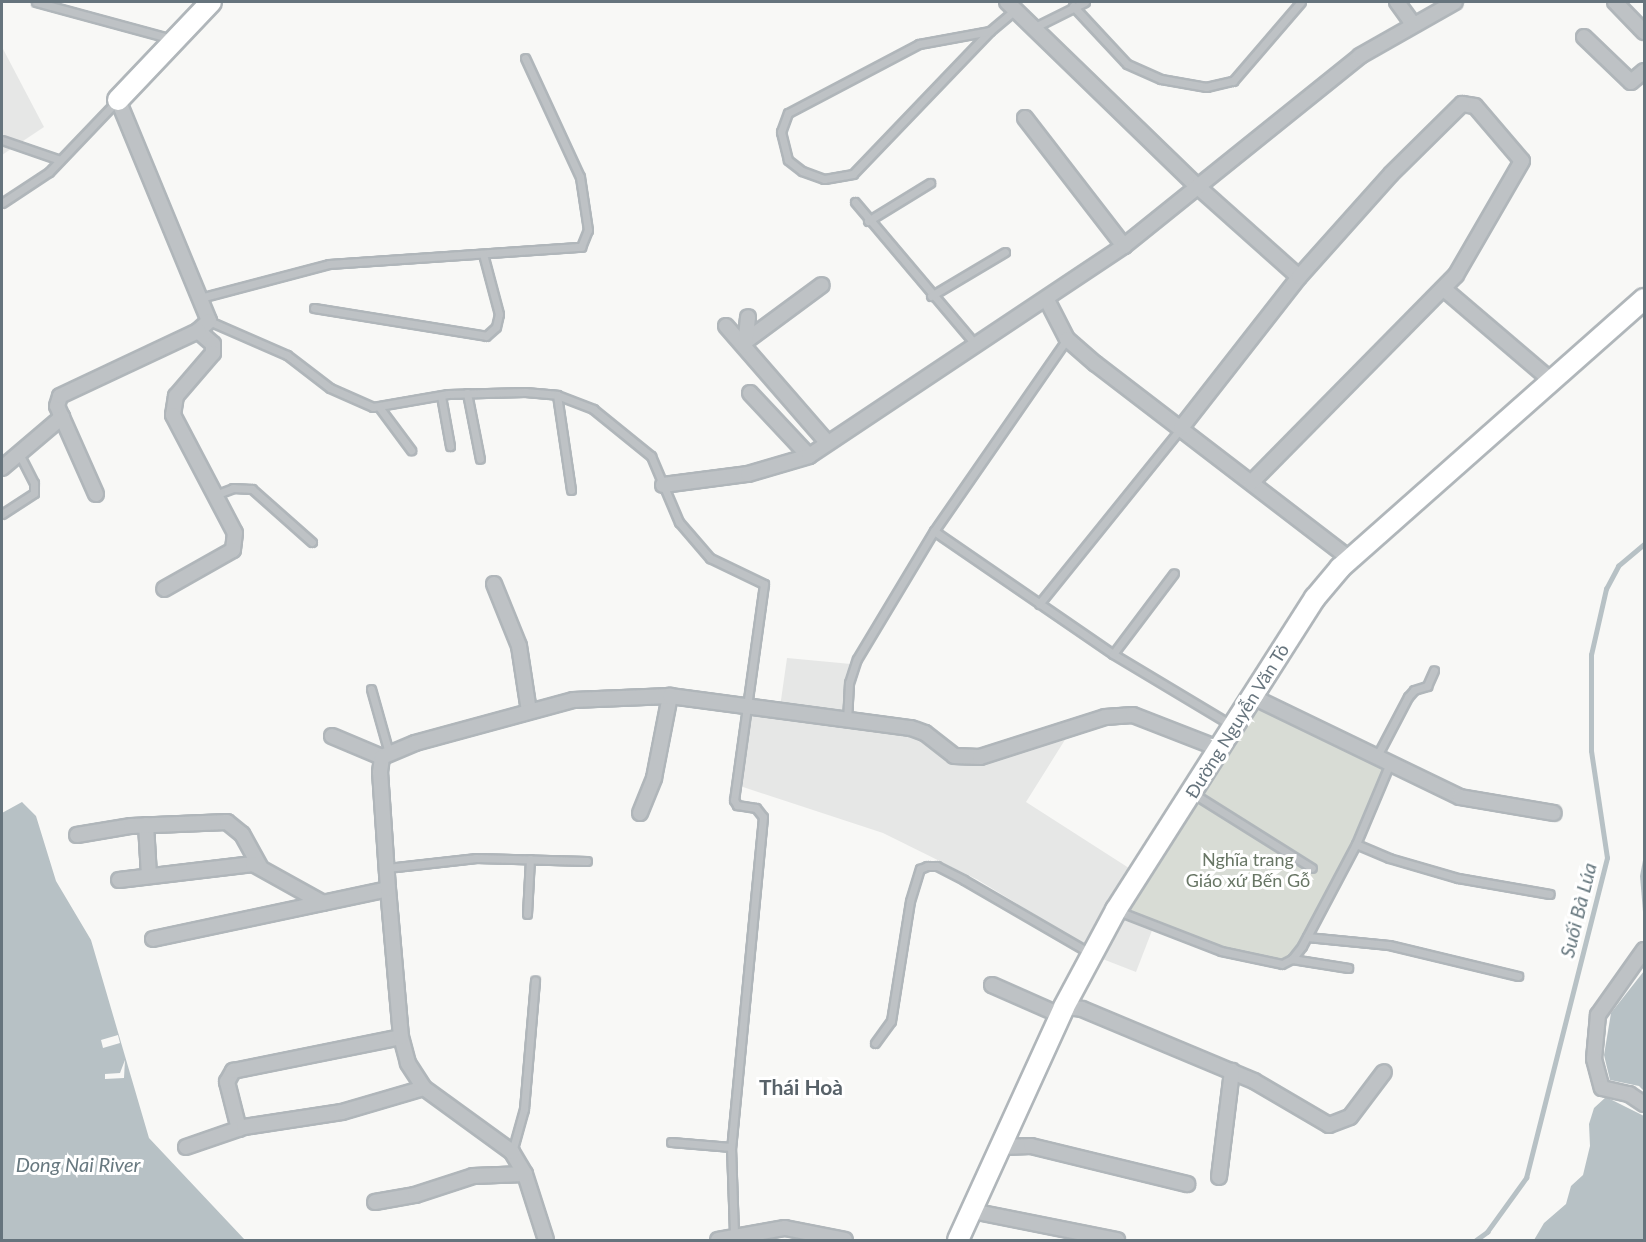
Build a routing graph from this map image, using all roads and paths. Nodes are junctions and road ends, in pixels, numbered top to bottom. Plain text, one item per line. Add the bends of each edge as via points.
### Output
1 (36, 2) edge
2 (211, 2) edge
3 (1085, 2) edge
4 (1300, 2) edge
5 (1397, 2) edge
6 (1455, 2) edge
7 (1616, 2) edge
8 (1011, 6) edge
9 (1073, 6) junction
10 (1413, 24) junction
11 (1033, 28) junction
12 (990, 31) junction
13 (1644, 32) edge
14 (1584, 37) dead end
15 (174, 39) junction
16 (525, 58) dead end
17 (1644, 71) edge
18 (118, 100) junction
19 (1025, 118) dead end
20 (2, 140) edge
21 (60, 160) junction
22 (930, 183) dead end
23 (1198, 187) junction
24 (855, 202) dead end
25 (2, 203) edge
26 (868, 221) junction
27 (1124, 246) junction
28 (1005, 252) dead end
29 (483, 254) junction
30 (1299, 277) junction
31 (822, 285) dead end
32 (1444, 289) junction
33 (931, 296) junction
34 (200, 298) junction
35 (1644, 299) edge
36 (1047, 300) junction
37 (314, 308) dead end
38 (748, 317) dead end
39 (209, 321) junction
40 (726, 326) dead end
41 (198, 331) junction
42 (1067, 339) junction
43 (975, 344) junction
44 (746, 345) junction
45 (1553, 382) junction
46 (467, 393) junction
47 (750, 393) dead end
48 (557, 395) junction
49 (441, 396) junction
50 (379, 407) junction
51 (62, 417) junction
52 (1181, 428) junction
53 (827, 442) junction
54 (450, 446) dead end
55 (411, 450) dead end
56 (19, 454) junction
57 (809, 456) junction
58 (480, 459) dead end
59 (2, 468) edge
60 (1252, 482) junction
61 (663, 485) junction
62 (571, 490) dead end
63 (96, 494) dead end
64 (215, 495) junction
65 (2, 514) edge
66 (934, 531) junction
67 (312, 542) dead end
68 (1350, 559) junction
69 (1174, 573) dead end
70 (494, 584) dead end
71 (164, 589) dead end
72 (1039, 604) junction
73 (1113, 654) junction
74 (1434, 670) dead end
75 (371, 688) dead end
76 (670, 696) junction
77 (1253, 697) junction
78 (747, 708) junction
79 (529, 711) junction
80 (847, 721) junction
81 (1234, 726) junction
82 (332, 736) dead end
83 (1220, 749) junction
84 (386, 755) junction
85 (1377, 756) junction
86 (1390, 763) junction
87 (1192, 792) junction
88 (640, 813) dead end
89 (1554, 813) dead end
90 (146, 825) junction
91 (77, 835) dead end
92 (1356, 844) junction
93 (530, 859) junction
94 (587, 861) dead end
95 (260, 866) junction
96 (387, 868) junction
97 (1312, 868) dead end
98 (149, 876) junction
99 (120, 880) dead end
100 (388, 889) junction
101 (1550, 894) dead end
102 (323, 903) junction
103 (1116, 910) junction
104 (527, 914) dead end
105 (1307, 937) junction
106 (153, 939) dead end
107 (1644, 950) edge
108 (1092, 955) junction
109 (1292, 959) junction
110 (1348, 968) dead end
111 (1518, 976) dead end
112 (535, 980) dead end
113 (992, 985) dead end
114 (1062, 1011) junction
115 (401, 1037) junction
116 (875, 1042) dead end
117 (1232, 1071) junction
118 (1384, 1072) dead end
119 (424, 1088) junction
120 (1644, 1104) edge
121 (239, 1129) junction
122 (671, 1142) dead end
123 (186, 1147) dead end
124 (731, 1147) junction
125 (1002, 1147) junction
126 (512, 1152) junction
127 (525, 1174) junction
128 (1219, 1177) dead end
129 (1187, 1184) dead end
130 (375, 1202) dead end
131 (972, 1211) junction
132 (734, 1235) junction
133 (794, 1235) edge
134 (546, 1240) edge
135 (718, 1240) edge
136 (845, 1240) edge
137 (958, 1240) edge
138 (1117, 1240) edge

1 - 15 lane
2 - 15 street
3 - 9 lane
4 - 9 lane via 1233,81 1206,87 1161,79 1127,64
5 - 10 street
6 - 10 street
7 - 13 street
8 - 11 street
8 - 12 lane
9 - 11 lane
10 - 23 street via 1311,92
11 - 23 street
12 - 12 lane via 853,174 824,179 802,171 788,160 781,132 788,113 919,44
14 - 17 street via 1631,82
15 - 18 street
16 - 29 lane via 580,177 587,240 582,247
18 - 21 lane
18 - 34 street
19 - 27 street
20 - 21 lane
21 - 25 lane via 49,172
22 - 26 lane
23 - 27 street
23 - 30 street
24 - 26 lane
26 - 33 lane
27 - 36 street
28 - 33 lane
29 - 34 lane via 329,264
29 - 37 lane via 499,314 496,327 486,336
30 - 32 street via 1391,174 1449,115 1467,103 1475,106 1522,161
30 - 52 street
31 - 44 street
32 - 45 street
32 - 60 street
33 - 43 lane
34 - 39 street
35 - 45 street, Đường Nguyễn Văn Tỏ
36 - 42 street
36 - 43 street
38 - 44 street
39 - 41 street
39 - 50 lane via 287,355 330,388
40 - 44 street
41 - 51 street via 60,396 57,406
41 - 64 street via 213,345 213,353 176,396 173,415
42 - 52 street
42 - 66 lane
43 - 53 street
44 - 53 street
45 - 68 street, Đường Nguyễn Văn Tỏ
46 - 48 lane
46 - 49 lane
46 - 58 lane
47 - 57 street
48 - 61 lane via 593,409 629,435 651,456
48 - 62 lane
49 - 50 lane
49 - 54 lane
50 - 55 lane
51 - 56 street
51 - 63 street
52 - 60 street
52 - 72 lane
53 - 57 street
56 - 59 street
56 - 65 lane via 34,483 34,493
57 - 61 street via 748,474
60 - 68 street
61 - 78 lane via 680,522 710,558 764,584
64 - 67 lane via 233,488 252,489
64 - 71 street via 235,533 233,550
66 - 72 lane
66 - 80 lane via 856,659 849,683
68 - 77 street, Đường Nguyễn Văn Tỏ via 1315,597
69 - 73 lane
70 - 79 street via 519,646
72 - 73 lane
73 - 81 lane
74 - 85 lane via 1427,686 1414,690 1408,697
75 - 84 lane
76 - 78 street
76 - 79 street via 573,700
76 - 88 street via 654,778
77 - 81 street, Đường Nguyễn Văn Tỏ
77 - 85 street
78 - 80 street
78 - 124 lane via 734,801 737,806 756,808 763,817
79 - 84 street
80 - 83 street via 911,728 925,733 954,756 980,757 1105,717 1133,715
81 - 83 street, Đường Nguyễn Văn Tỏ
82 - 84 street
83 - 87 street, Đường Nguyễn Văn Tỏ
84 - 96 street via 380,772
85 - 86 street
86 - 89 street via 1460,797
86 - 92 lane
87 - 97 lane
87 - 103 street, Đường Nguyễn Văn Tỏ
90 - 91 street
90 - 95 street via 227,822 242,834
90 - 98 street
92 - 101 lane via 1458,878
92 - 105 lane
93 - 94 lane
93 - 96 lane via 476,858
93 - 104 lane
95 - 98 street
95 - 102 street
96 - 100 street
98 - 99 street
100 - 102 street
100 - 115 street
102 - 106 street
103 - 108 street, Đường Nguyễn Văn Tỏ
103 - 109 lane via 1221,951 1271,964
105 - 109 lane
105 - 111 lane via 1389,945
107 - 120 street via 1598,1015 1594,1059 1602,1088 1629,1094
108 - 114 street, Đường Nguyễn Văn Tỏ
108 - 116 lane via 964,880 937,866 927,866 920,869 909,901 891,1021
109 - 110 lane
112 - 126 lane via 524,1109
113 - 114 street
114 - 117 street via 1082,1009
114 - 125 street, Đường Nguyễn Văn Tỏ
115 - 119 street via 415,1079
115 - 121 street via 233,1071 227,1082
117 - 118 street via 1329,1125 1350,1117
117 - 128 street
119 - 121 street via 342,1112
119 - 126 street
121 - 123 street
122 - 124 lane
124 - 132 lane
125 - 129 street via 1030,1146
125 - 131 street, Đường Nguyễn Văn Tỏ
126 - 127 street
127 - 130 street via 473,1176 416,1195
127 - 134 street
131 - 137 street, Đường Nguyễn Văn Tỏ
131 - 138 street
132 - 133 street
132 - 135 street
133 - 136 street

